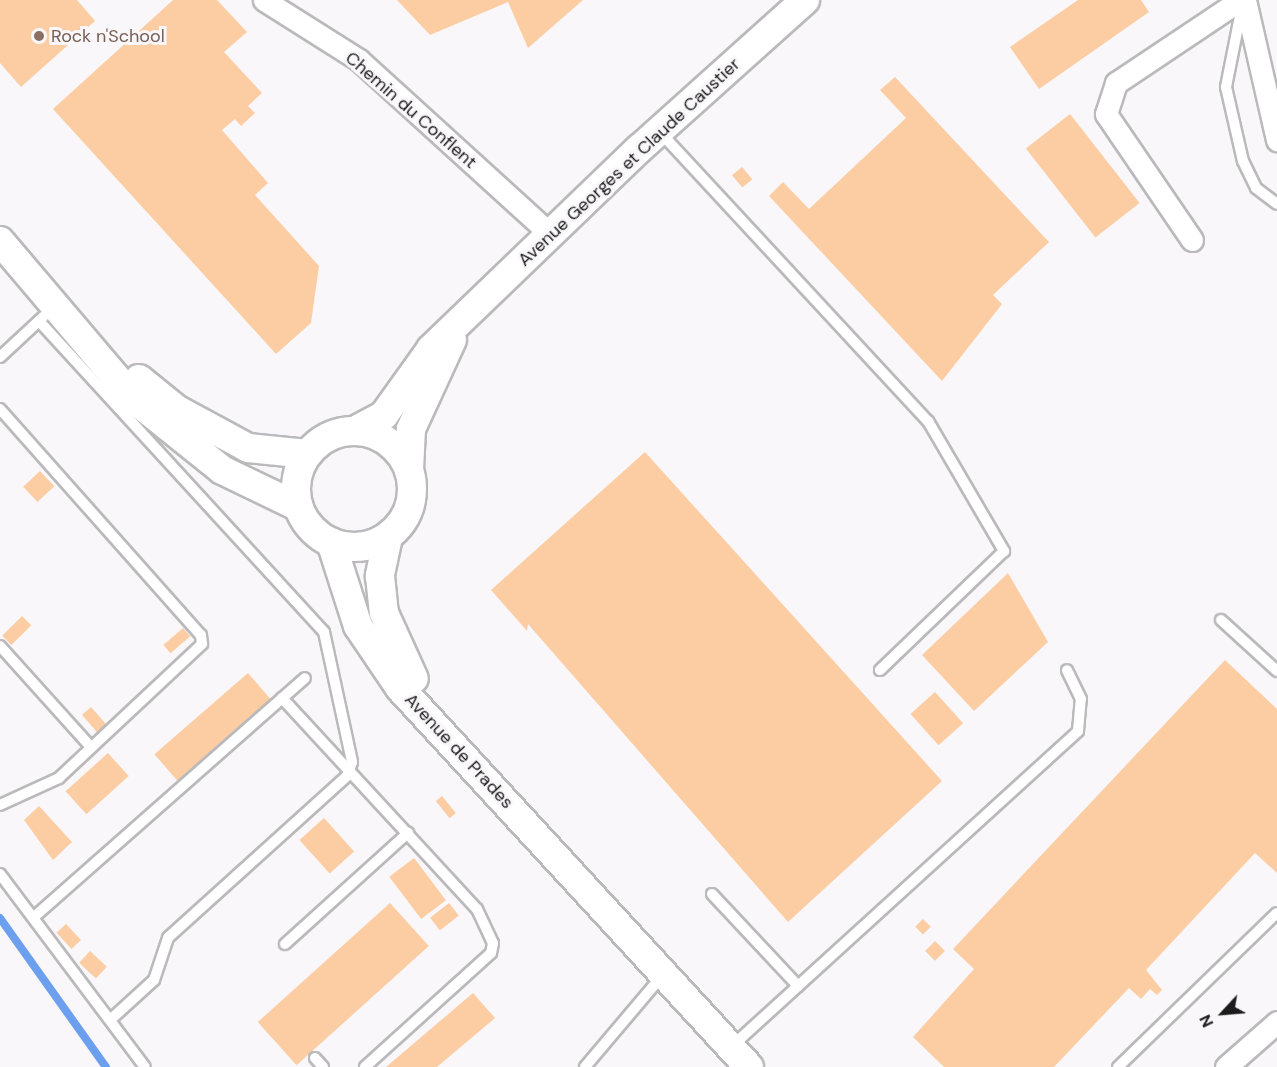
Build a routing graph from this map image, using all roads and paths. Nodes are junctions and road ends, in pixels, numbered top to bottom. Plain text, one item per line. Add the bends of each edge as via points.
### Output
1 (264, 0) edge
2 (805, 0) edge
3 (1243, 0) edge
4 (658, 131) junction
5 (1277, 140) edge
6 (1277, 204) edge
7 (549, 233) junction
8 (1192, 240) dead end
9 (0, 241) edge
10 (48, 312) junction
11 (457, 328) junction
12 (0, 357) edge
13 (0, 408) edge
14 (354, 431) junction
15 (308, 454) junction
16 (409, 470) junction
17 (299, 507) junction
18 (388, 537) junction
19 (331, 542) junction
20 (1221, 620) dead end
21 (0, 646) edge
22 (880, 670) dead end
23 (1067, 670) dead end
24 (1277, 671) edge
25 (305, 678) dead end
26 (282, 698) junction
27 (91, 747) junction
28 (350, 769) junction
29 (0, 805) edge
30 (531, 826) junction
31 (408, 833) junction
32 (0, 874) edge
33 (712, 894) dead end
34 (1277, 913) edge
35 (34, 917) junction
36 (285, 944) dead end
37 (664, 974) junction
38 (798, 986) junction
39 (110, 1020) junction
40 (1277, 1022) edge
41 (740, 1057) edge
42 (315, 1058) dead end
43 (145, 1067) edge
44 (323, 1067) edge
45 (365, 1067) edge
46 (585, 1067) edge
47 (1118, 1067) edge
48 (1227, 1067) edge

1 - 7 street, Chemin du Conflent via 359,60
2 - 4 main road, Avenue Georges et Claude Caustier
3 - 5 street
3 - 6 lane via 1230,45 1226,87 1243,161 1256,188
3 - 8 street via 1116,83 1106,114
4 - 7 main road, Avenue Georges et Claude Caustier
4 - 22 lane via 928,421 1005,551
7 - 11 main road, Avenue Georges et Claude Caustier
9 - 10 main road
10 - 12 lane
10 - 15 main road via 176,409 248,448
10 - 17 main road via 135,400 185,444 254,489
10 - 28 lane via 324,632
11 - 14 main road, Avenue Georges et Claude Caustier via 431,350 384,415
11 - 16 main road, Avenue Georges et Claude Caustier via 411,429
13 - 27 lane via 201,635 202,644
14 - 15 main road via 336,434
14 - 16 main road via 387,442
15 - 17 main road via 297,479
16 - 18 main road via 410,507
17 - 19 main road via 311,528
18 - 19 main road via 370,546
18 - 30 main road, Avenue de Prades via 381,585 384,613 400,654
19 - 30 main road, Avenue de Prades via 358,626 400,688
20 - 24 lane
21 - 27 lane
23 - 38 lane via 1081,699 1078,731
25 - 26 lane
26 - 28 lane
26 - 35 lane
27 - 29 lane via 59,778
28 - 31 lane
28 - 39 lane via 168,938 154,980
30 - 37 main road, Avenue de Prades
31 - 36 lane
31 - 45 lane via 488,925 491,953
32 - 35 lane
33 - 38 lane
34 - 47 lane
35 - 39 lane
37 - 41 main road, Avenue de Prades
37 - 46 lane
38 - 41 lane
39 - 43 lane
40 - 48 street
42 - 44 lane

